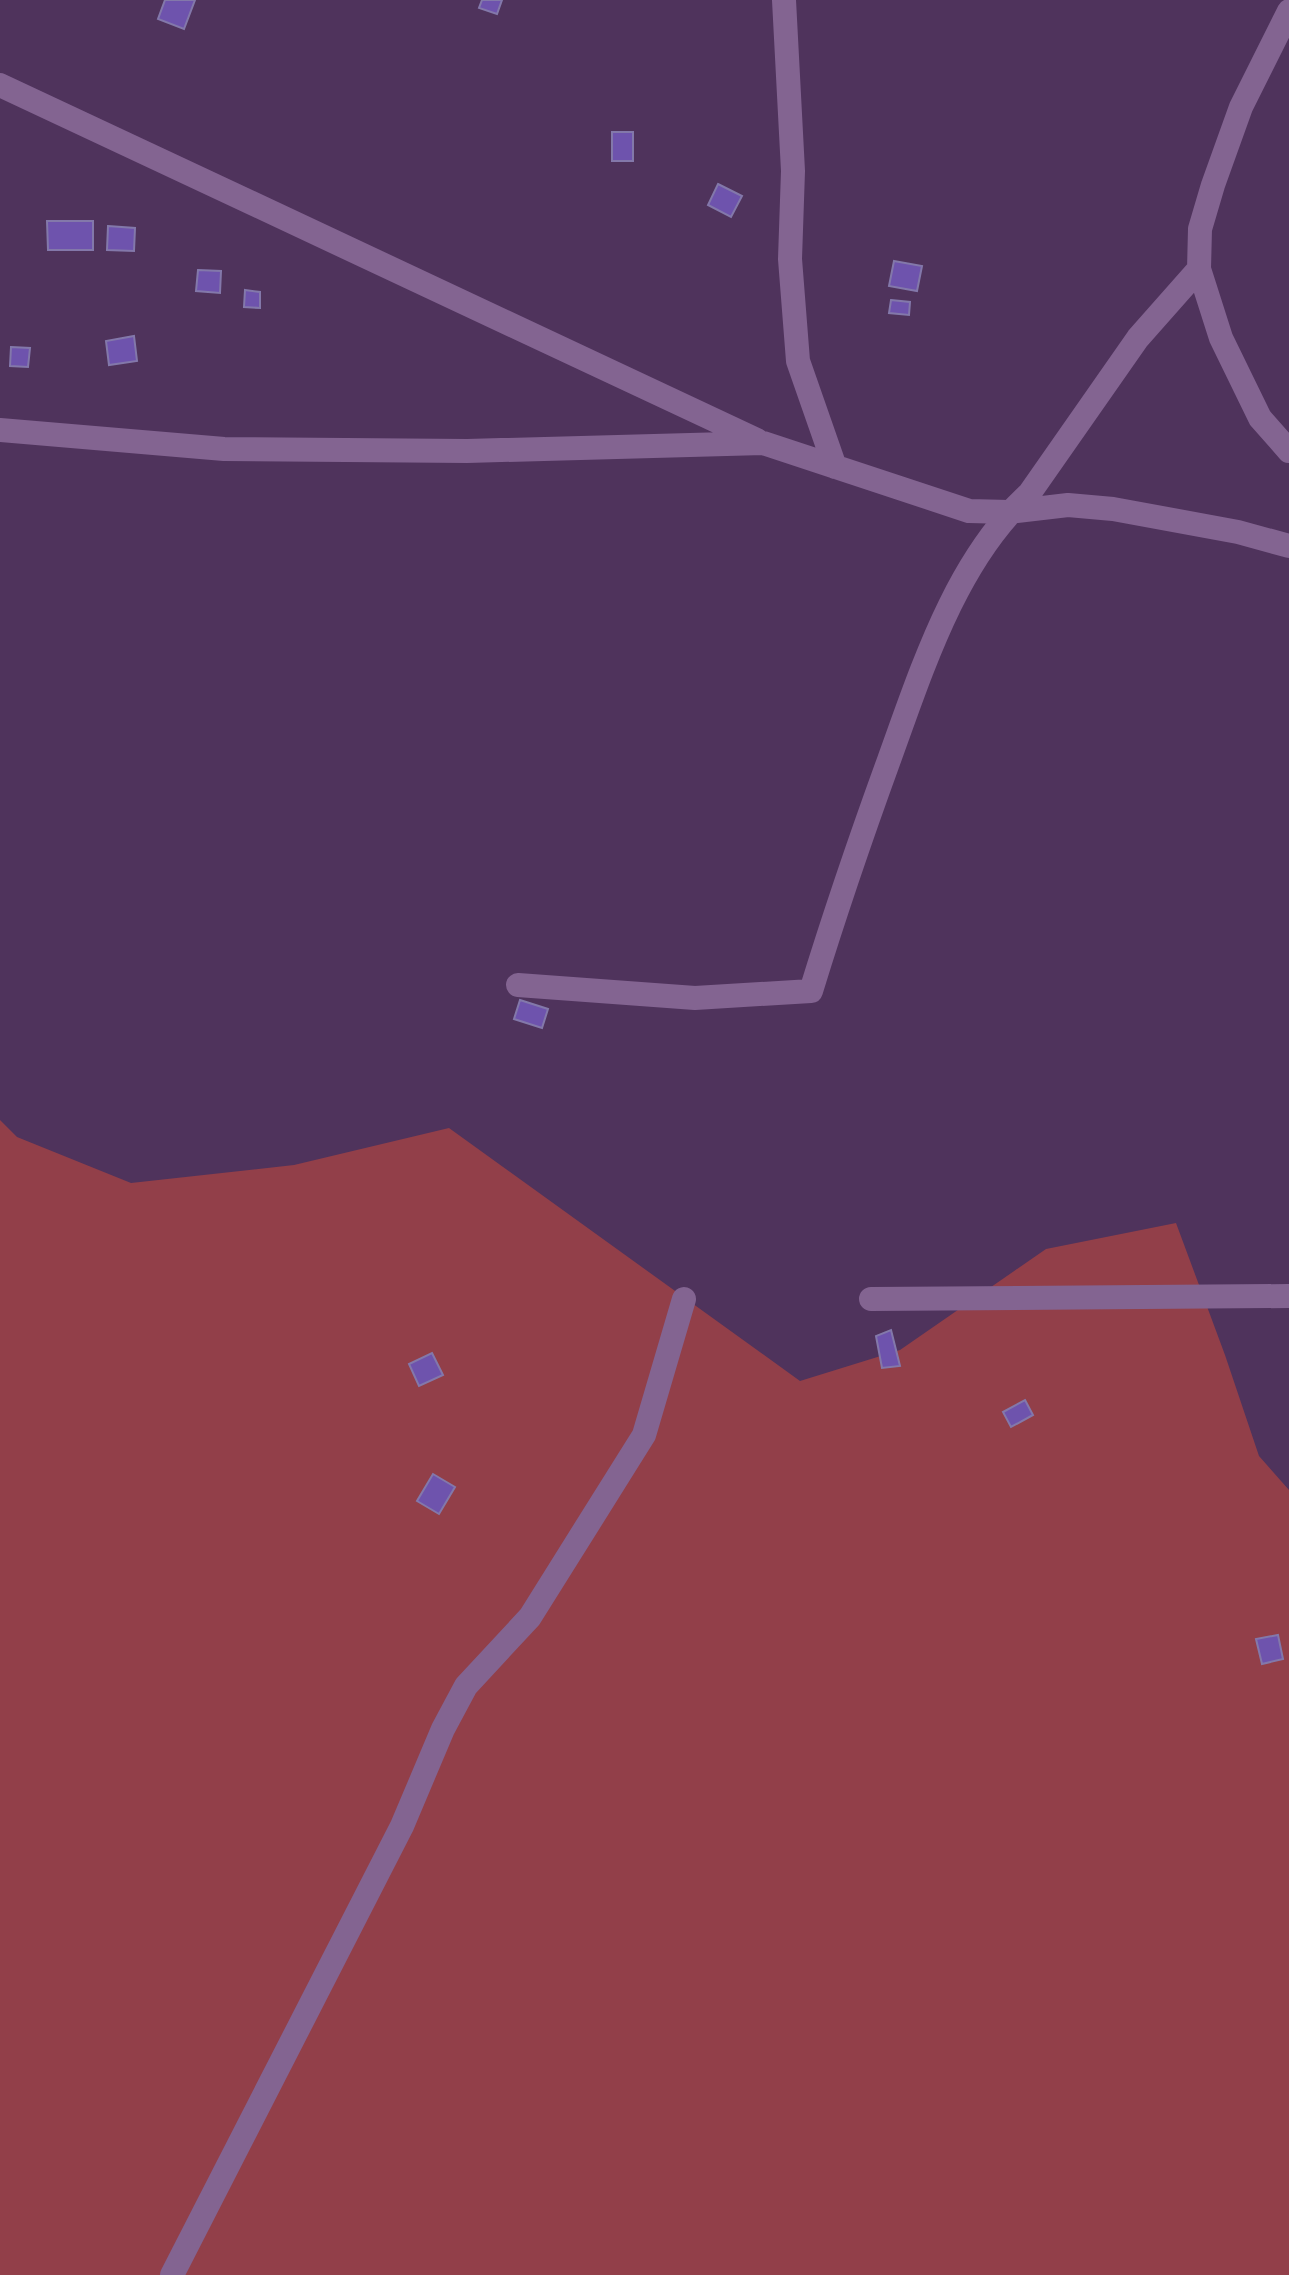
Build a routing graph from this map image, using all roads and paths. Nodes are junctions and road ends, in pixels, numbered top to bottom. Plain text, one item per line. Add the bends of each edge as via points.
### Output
1 (784, 0) edge
2 (1289, 11) edge
3 (0, 85) edge
4 (1199, 269) junction
5 (0, 430) edge
6 (763, 443) junction
7 (1289, 451) edge
8 (835, 467) junction
9 (1009, 512) junction
10 (1289, 546) edge
11 (518, 985) dead end
12 (1289, 1296) edge
13 (684, 1299) dead end
14 (871, 1299) dead end
15 (172, 2275) edge

1 - 8 street via 793,171 790,259 798,361
2 - 4 street via 1241,107 1213,185 1200,229
3 - 6 street
4 - 7 street via 1221,338 1260,418
4 - 9 street via 1138,338 1029,494
5 - 6 street via 224,449 467,451
6 - 8 street
8 - 9 street via 969,511
9 - 10 street via 1068,505 1113,509
9 - 11 street via 971,566 927,655 811,991 695,998
12 - 14 street
13 - 15 street via 644,1435 530,1617 466,1686 402,1826

